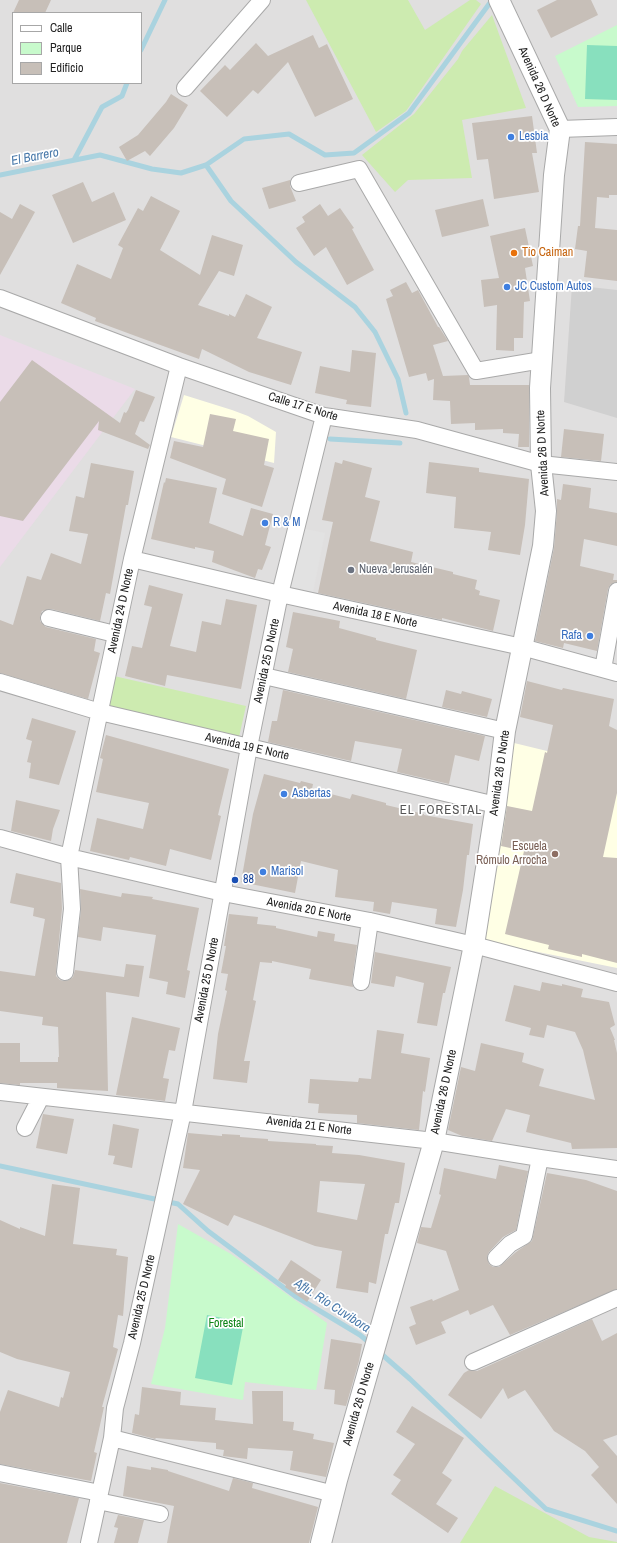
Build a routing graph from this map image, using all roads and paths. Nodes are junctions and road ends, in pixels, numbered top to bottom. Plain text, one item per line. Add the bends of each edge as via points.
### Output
1 (262, 0) edge
2 (499, 0) edge
3 (185, 88) dead end
4 (617, 127) edge
5 (560, 129) junction
6 (299, 182) dead end
7 (0, 298) edge
8 (542, 360) junction
9 (179, 366) junction
10 (324, 416) junction
11 (541, 464) junction
12 (617, 472) edge
13 (132, 559) junction
14 (617, 591) edge
15 (280, 594) junction
16 (49, 618) dead end
17 (115, 634) junction
18 (522, 647) junction
19 (610, 671) edge
20 (264, 676) junction
21 (0, 682) edge
22 (100, 712) junction
23 (505, 731) junction
24 (249, 747) junction
25 (496, 805) junction
26 (0, 838) edge
27 (70, 857) junction
28 (224, 893) junction
29 (370, 921) junction
30 (474, 946) junction
31 (65, 972) dead end
32 (361, 982) dead end
33 (617, 982) edge
34 (0, 1092) edge
35 (41, 1097) junction
36 (183, 1112) junction
37 (25, 1128) dead end
38 (434, 1141) junction
39 (540, 1158) junction
40 (617, 1169) edge
41 (496, 1258) dead end
42 (617, 1298) edge
43 (473, 1362) dead end
44 (112, 1438) junction
45 (0, 1473) edge
46 (334, 1494) junction
47 (99, 1497) junction
48 (160, 1514) dead end
49 (89, 1543) edge
50 (321, 1543) edge

1 - 3 street
2 - 5 street, Avenida 26 D Norte
4 - 5 street
5 - 8 street, Avenida 26 D Norte via 554,175
6 - 8 street via 359,169 476,371
7 - 9 street, Calle 17 E Norte
8 - 11 street, Avenida 26 D Norte
9 - 10 street, Calle 17 E Norte
9 - 13 street, Avenida 24 D Norte
10 - 11 street, Calle 17 E Norte via 416,430
10 - 15 street, Avenida 25 D Norte
11 - 12 street, Calle 17 E Norte
11 - 18 street, Avenida 26 D Norte via 546,511 543,546
13 - 15 street, Avenida 18 E Norte
13 - 17 street, Avenida 24 D Norte
14 - 19 street
15 - 18 street, Avenida 18 E Norte
15 - 20 street, Avenida 25 D Norte
16 - 17 street
17 - 22 street, Avenida 24 D Norte
18 - 19 street, Avenida 18 E Norte
18 - 23 street, Avenida 26 D Norte
20 - 23 street
20 - 24 street, Avenida 25 D Norte
21 - 22 street, Avenida 19 E Norte
22 - 24 street, Avenida 19 E Norte
22 - 27 street, Avenida 24 D Norte
23 - 25 street, Avenida 26 D Norte
24 - 25 street, Avenida 19 E Norte
24 - 28 street, Avenida 25 D Norte
25 - 30 street, Avenida 26 D Norte
26 - 27 street, Avenida 20 E Norte
27 - 28 street, Avenida 20 E Norte
27 - 31 street, Avenida 24 D Norte via 72,909
28 - 29 street, Avenida 20 E Norte
28 - 36 street, Avenida 25 D Norte
29 - 30 street, Avenida 20 E Norte
29 - 32 street
30 - 33 street, Avenida 20 E Norte
30 - 38 street, Avenida 26 D Norte
34 - 35 street, Avenida 21 E Norte
35 - 36 street, Avenida 21 E Norte
35 - 37 street
36 - 38 street, Avenida 21 E Norte
36 - 44 street, Avenida 25 D Norte via 132,1343 115,1408
38 - 39 street, Avenida 21 E Norte
38 - 46 street, Avenida 26 D Norte
39 - 40 street, Avenida 21 E Norte
39 - 41 street via 524,1236 510,1244
42 - 43 street
44 - 46 street
44 - 47 street, Avenida 25 D Norte
45 - 47 street
46 - 50 street, Avenida 26 D Norte
47 - 48 street
47 - 49 street, Avenida 25 D Norte

